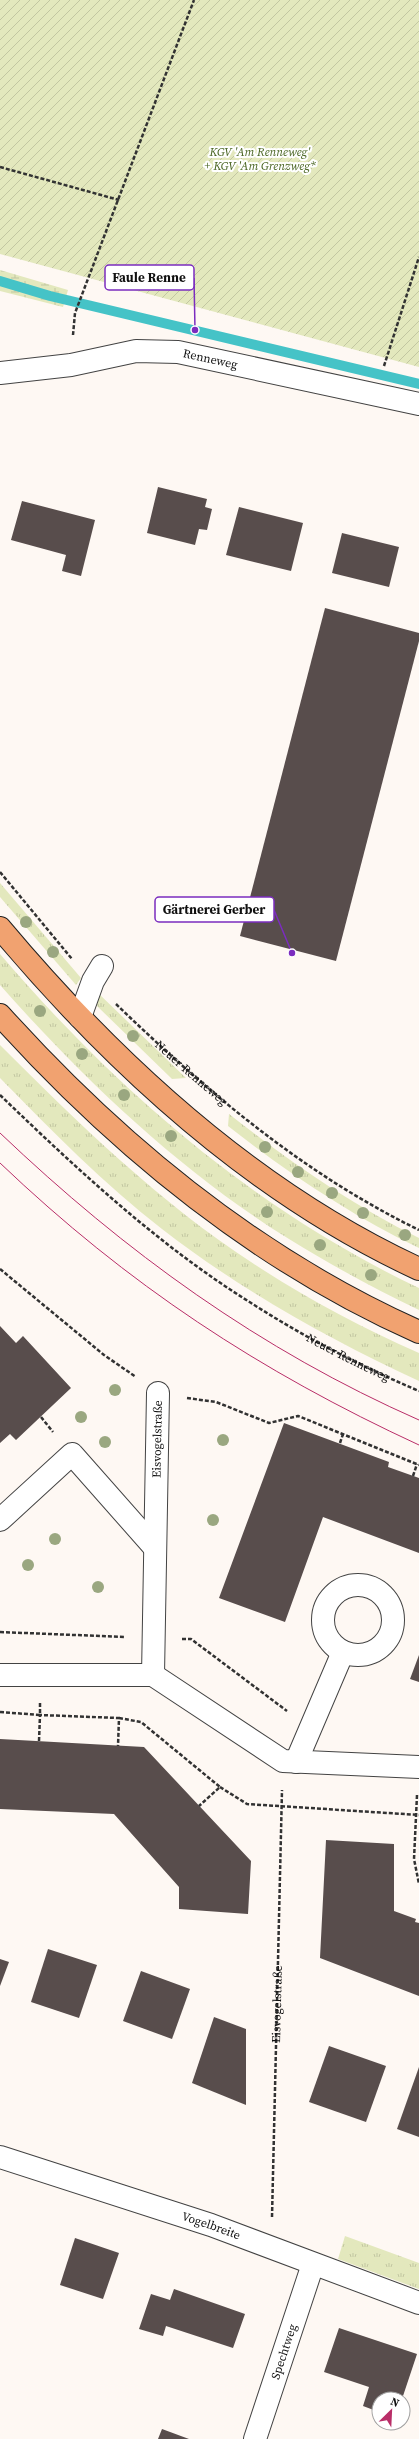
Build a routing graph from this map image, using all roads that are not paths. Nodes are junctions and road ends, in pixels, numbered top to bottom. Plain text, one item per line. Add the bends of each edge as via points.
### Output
1 (0, 373) edge
2 (419, 404) edge
3 (0, 928) edge
4 (98, 974) road end
5 (0, 1015) edge
6 (80, 1017) junction
7 (419, 1269) edge
8 (419, 1332) edge
9 (158, 1393) road end
10 (0, 1520) edge
11 (155, 1548) junction
12 (343, 1652) dead end
13 (0, 1675) edge
14 (153, 1675) junction
15 (290, 1761) junction
16 (419, 1778) edge
17 (0, 2157) edge
18 (313, 2264) junction
19 (419, 2303) edge
20 (255, 2439) edge

1 - 2 street, Renneweg via 71,365 136,351 178,352
3 - 6 main road
4 - 6 street
5 - 8 main road via 91,1108 140,1152 219,1216 259,1244 336,1290
6 - 7 main road via 159,1092 254,1170 338,1226
9 - 11 street, Eisvogelstraße
10 - 11 street via 72,1454
11 - 14 street, Eisvogelstraße
12 - 15 street via 311,1727
13 - 14 street
14 - 15 street
15 - 16 street
17 - 18 street, Vogelbreite via 211,2225
18 - 19 street, Vogelbreite
18 - 20 street, Spechtweg

